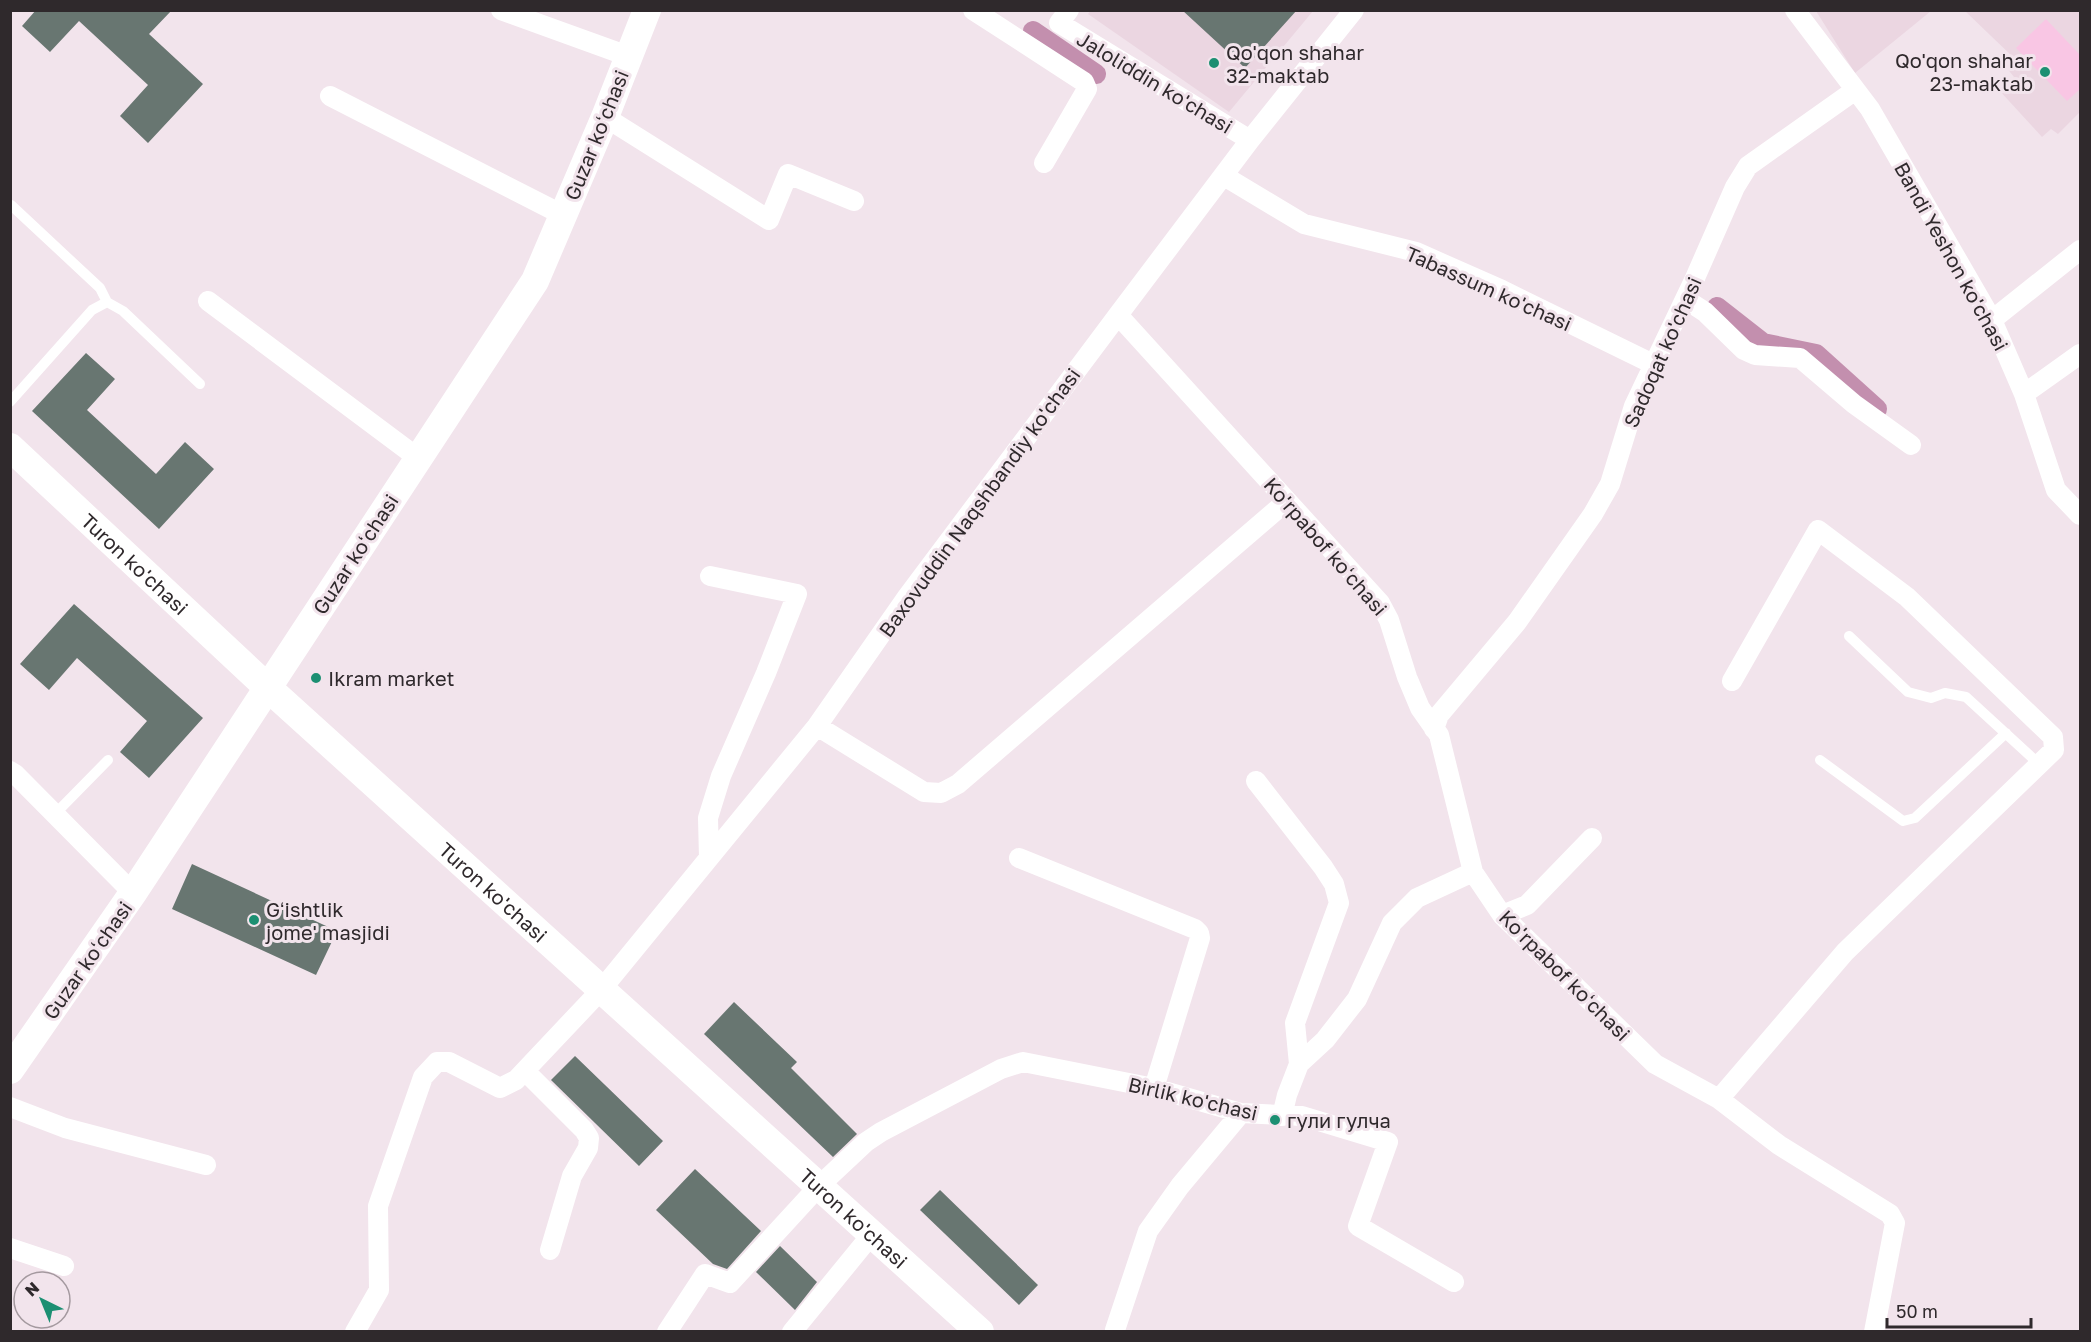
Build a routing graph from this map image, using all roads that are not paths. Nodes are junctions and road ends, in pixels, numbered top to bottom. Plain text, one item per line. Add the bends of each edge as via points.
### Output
1 (501, 10) edge
2 (646, 10) edge
3 (973, 10) edge
4 (1354, 10) edge
5 (1795, 10) edge
6 (1064, 17) edge
7 (628, 56) junction
8 (1854, 91) junction
9 (330, 96) dead end
10 (605, 117) junction
11 (1250, 140) junction
12 (1044, 163) dead end
13 (1224, 176) junction
14 (854, 201) dead end
15 (11, 205) edge
16 (563, 216) junction
17 (2080, 250) edge
18 (1685, 299) junction
19 (208, 301) dead end
20 (107, 302) junction
21 (1118, 315) junction
22 (1992, 320) junction
23 (2080, 354) edge
24 (1655, 365) junction
25 (200, 384) dead end
26 (2024, 394) junction
27 (10, 402) edge
28 (1911, 445) dead end
29 (10, 447) edge
30 (418, 458) junction
31 (1287, 501) junction
32 (2080, 515) edge
33 (710, 576) dead end
34 (1849, 636) dead end
35 (1732, 681) dead end
36 (267, 687) junction
37 (817, 726) junction
38 (1434, 729) junction
39 (2006, 733) junction
40 (108, 760) dead end
41 (1820, 760) dead end
42 (2039, 764) junction
43 (10, 771) edge
44 (1256, 781) dead end
45 (55, 814) junction
46 (1592, 837) dead end
47 (708, 858) junction
48 (1019, 858) dead end
49 (1473, 872) junction
50 (133, 892) junction
51 (1502, 915) junction
52 (600, 990) junction
53 (1299, 1064) junction
54 (10, 1070) edge
55 (525, 1071) junction
56 (1154, 1088) junction
57 (1719, 1099) junction
58 (10, 1107) edge
59 (1241, 1113) junction
60 (1282, 1116) junction
61 (206, 1165) dead end
62 (819, 1186) junction
63 (872, 1234) junction
64 (10, 1248) edge
65 (550, 1250) dead end
66 (64, 1266) dead end
67 (1454, 1282) dead end
68 (1115, 1330) edge
69 (355, 1332) edge
70 (667, 1332) edge
71 (792, 1332) edge
72 (980, 1332) edge
73 (1874, 1332) edge

1 - 7 street
2 - 7 main road, Guzar koʻchasi
3 - 12 street, Jaloliddin ko'chasi via 1084,82 1087,89
4 - 11 street, Baxovuddin Naqshbandiy ko'chasi
5 - 8 street, Bandi Yeshon ko'chasi
6 - 11 street, Jaloliddin ko'chasi
7 - 10 main road, Guzar koʻchasi
8 - 18 street, Sadoqat ko'chasi via 1748,166 1734,187
8 - 22 street, Bandi Yeshon ko'chasi via 1870,109
9 - 16 street
10 - 14 street via 769,220 788,174
10 - 16 main road, Guzar koʻchasi
11 - 13 street, Baxovuddin Naqshbandiy ko'chasi
13 - 21 street, Baxovuddin Naqshbandiy ko'chasi
13 - 24 street, Tabassum ko'chasi via 1304,224 1416,252
15 - 20 lane via 100,288
16 - 30 main road, Guzar koʻchasi via 535,281
17 - 22 street
18 - 24 street, Sadoqat ko'chasi
18 - 28 street via 1706,312 1744,350 1755,355 1800,358
19 - 30 street
20 - 25 lane via 123,312
20 - 27 lane via 92,310
21 - 31 street, Ko'rpabof koʻchasi
21 - 37 street, Baxovuddin Naqshbandiy ko'chasi via 907,597
22 - 26 street, Bandi Yeshon ko'chasi
23 - 26 street
24 - 38 street, Sadoqat ko'chasi via 1634,406 1610,484 1593,514 1517,622 1439,715
26 - 32 street, Bandi Yeshon ko'chasi via 2056,490
29 - 36 main road, Turon ko'chasi
30 - 36 main road, Guzar koʻchasi
31 - 37 street via 958,784 940,793 924,792
31 - 38 street, Ko'rpabof koʻchasi via 1380,603 1420,708
33 - 47 street via 797,594 721,776 708,818
34 - 39 lane via 1908,692 1931,698 1945,693 1966,697
35 - 42 street via 1818,530 1907,597 2053,737 2054,750
36 - 50 main road, Guzar koʻchasi
36 - 52 main road, Turon ko'chasi
37 - 47 street, Baxovuddin Naqshbandiy ko'chasi
38 - 49 street, Ko'rpabof koʻchasi via 1439,735
39 - 41 lane via 1915,818 1903,821
39 - 42 lane
40 - 45 lane
42 - 57 street via 1845,952
43 - 45 street
44 - 53 street via 1323,867 1334,884 1339,903 1295,1023
45 - 50 street
46 - 51 street via 1527,905
47 - 52 street, Baxovuddin Naqshbandiy ko'chasi
48 - 56 street via 1199,933
49 - 51 street, Ko'rpabof koʻchasi
49 - 53 street, Birlik ko'chasi via 1418,898 1392,923 1357,999 1325,1040
50 - 54 main road, Guzar koʻchasi
51 - 57 street, Ko'rpabof koʻchasi via 1655,1064
52 - 55 street, Baxovuddin Naqshbandiy ko'chasi
52 - 62 main road, Turon ko'chasi
53 - 60 street, Birlik ko'chasi
55 - 65 street via 589,1138 588,1148 572,1176
55 - 69 street, Baxovuddin Naqshbandiy ko'chasi via 500,1088 449,1062 437,1062 423,1077 378,1206 379,1290
56 - 59 street, Birlik ko'chasi
56 - 62 street, Birlik ko'chasi via 1023,1062 1011,1065 881,1132
57 - 73 street, Ko'rpabof koʻchasi via 1779,1145 1894,1218
58 - 61 street via 66,1128
59 - 60 street, Birlik ko'chasi
59 - 68 street via 1148,1231
60 - 67 street via 1302,1116 1388,1142 1358,1226
62 - 63 main road, Turon ko'chasi
62 - 70 street, Birlik ko'chasi via 730,1283 705,1274
63 - 71 street
63 - 72 main road, Turon ko'chasi
64 - 66 street

